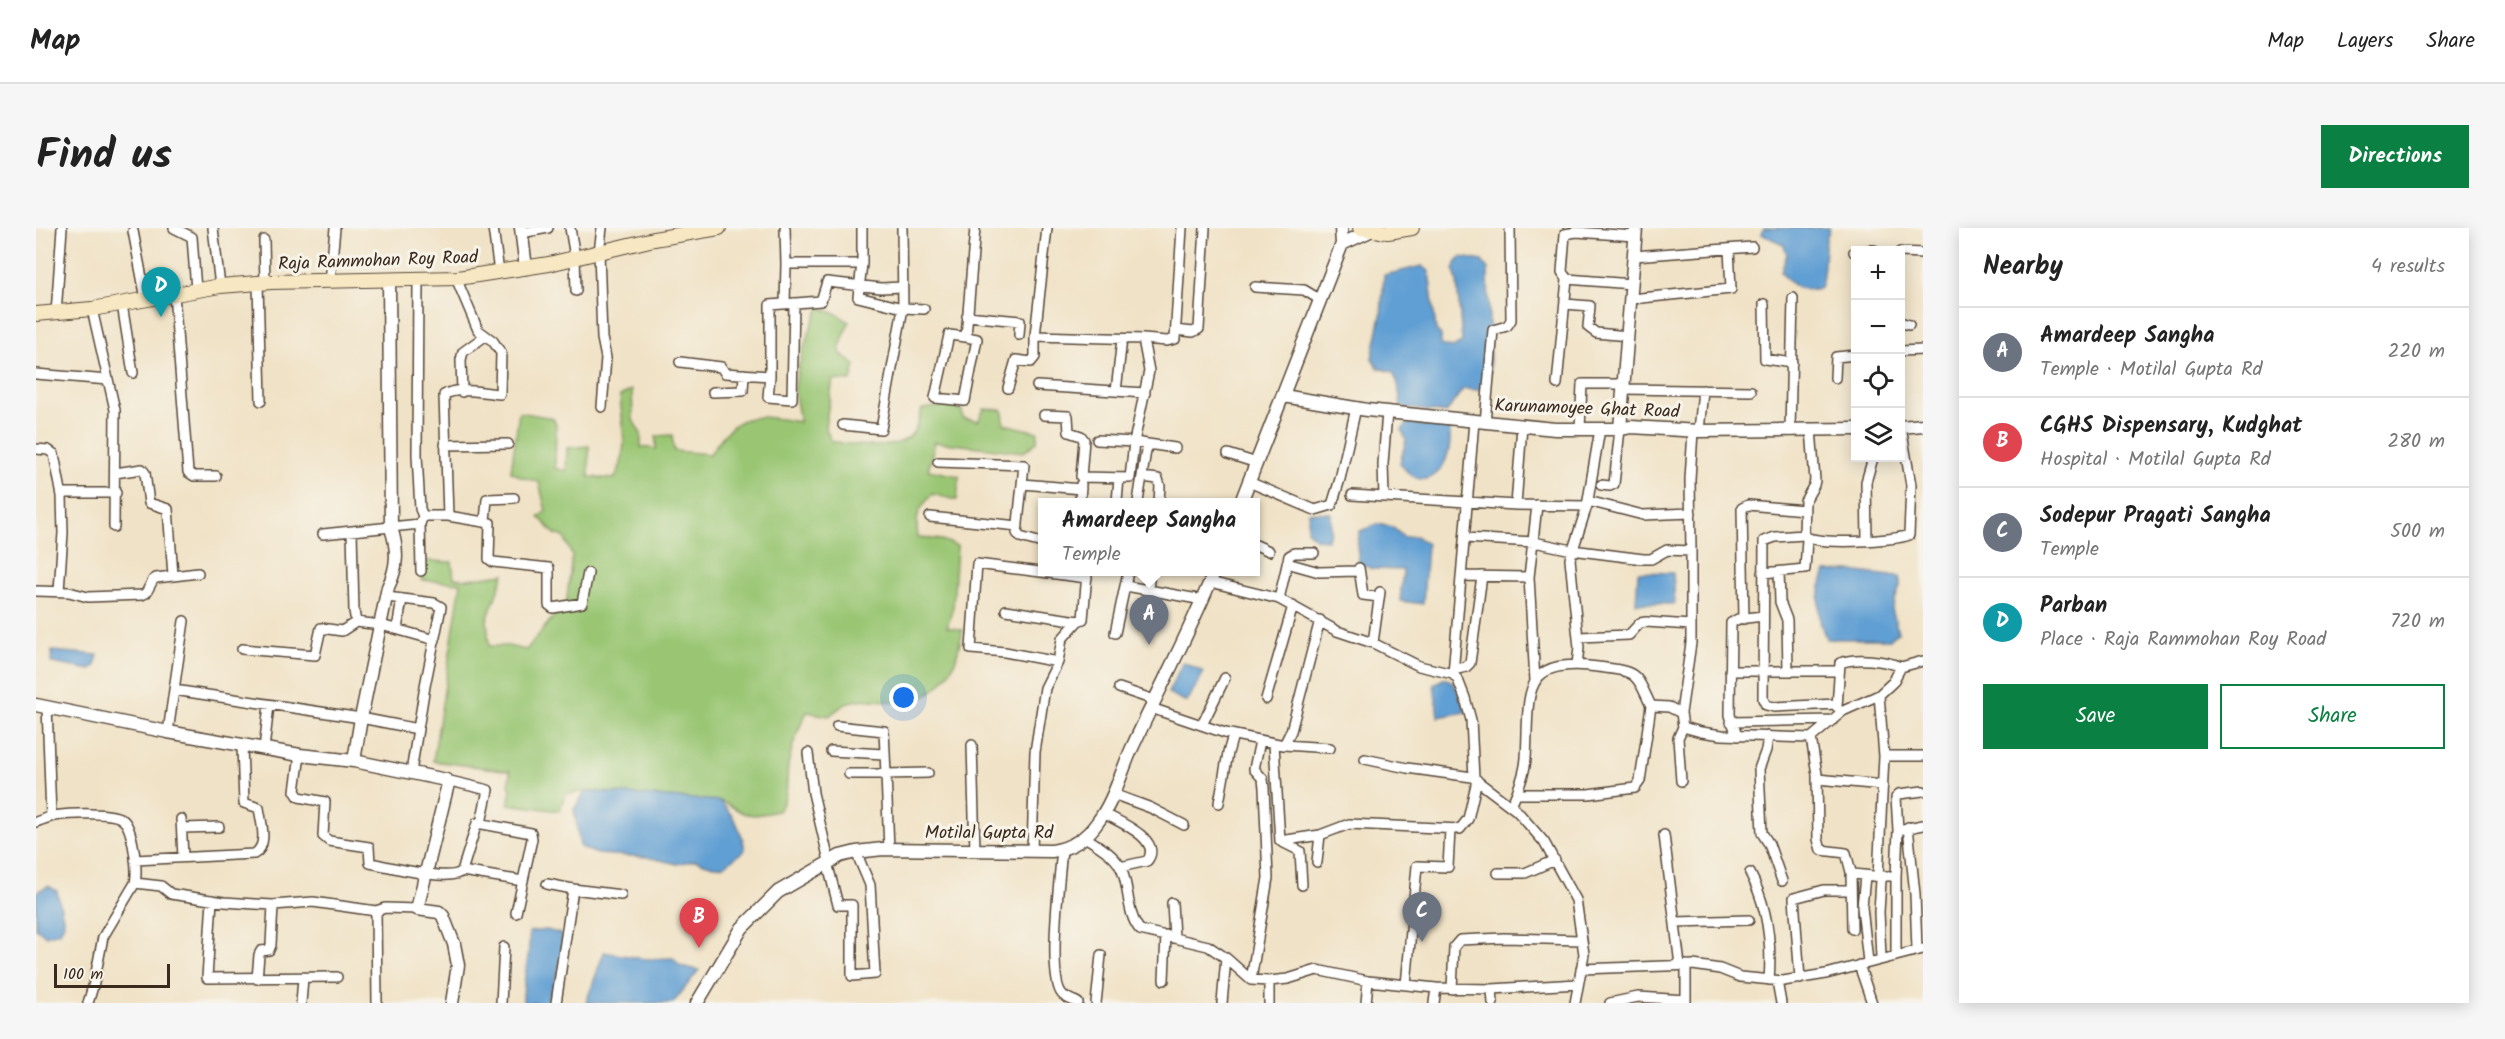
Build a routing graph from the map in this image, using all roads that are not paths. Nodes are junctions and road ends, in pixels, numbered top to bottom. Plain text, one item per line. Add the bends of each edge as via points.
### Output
1 (62, 228) edge
2 (174, 228) edge
3 (213, 228) edge
4 (335, 228) edge
5 (493, 228) edge
6 (548, 228) edge
7 (570, 228) edge
8 (602, 228) edge
9 (719, 228) edge
10 (785, 228) edge
11 (862, 228) edge
12 (902, 228) edge
13 (975, 228) edge
14 (1047, 228) edge
15 (1182, 228) edge
16 (1205, 228) edge
17 (1341, 228) edge
18 (1412, 228) edge
19 (1510, 228) edge
20 (1365, 229) edge
21 (521, 230) edge
22 (1388, 230) edge
23 (133, 231) dead end
24 (1636, 232) edge
25 (264, 240) dead end
26 (1342, 244) junction
27 (1752, 247) dead end
28 (1729, 249) junction
29 (599, 252) junction
30 (1905, 252) edge
31 (1923, 253) edge
32 (1634, 256) junction
33 (574, 257) junction
34 (786, 264) junction
35 (862, 264) junction
36 (525, 268) junction
37 (499, 272) junction
38 (456, 278) junction
39 (1567, 279) junction
40 (389, 280) junction
41 (418, 280) junction
42 (330, 282) junction
43 (262, 283) junction
44 (1632, 284) junction
45 (860, 285) junction
46 (220, 286) junction
47 (902, 287) junction
48 (1255, 287) dead end
49 (196, 290) junction
50 (576, 291) dead end
51 (174, 294) junction
52 (1793, 298) dead end
53 (146, 299) junction
54 (1319, 299) junction
55 (1631, 299) junction
56 (122, 304) junction
57 (790, 304) junction
58 (1565, 304) junction
59 (1764, 304) dead end
60 (903, 308) junction
61 (92, 309) junction
62 (924, 309) dead end
63 (36, 314) edge
64 (56, 314) junction
65 (968, 316) junction
66 (1176, 330) junction
67 (485, 336) junction
68 (1019, 336) dead end
69 (1035, 336) junction
70 (1628, 336) junction
71 (966, 337) junction
72 (1122, 339) junction
73 (1143, 339) junction
74 (1923, 350) edge
75 (1905, 351) edge
76 (1851, 355) edge
77 (680, 362) dead end
78 (1792, 363) junction
79 (133, 373) dead end
80 (36, 374) edge
81 (744, 374) junction
82 (770, 376) junction
83 (1835, 378) dead end
84 (108, 380) junction
85 (1557, 384) dead end
86 (1037, 386) dead end
87 (1624, 387) junction
88 (1008, 388) dead end
89 (1703, 390) junction
90 (1116, 391) junction
91 (1751, 391) dead end
92 (462, 392) junction
93 (713, 392) dead end
94 (1145, 393) junction
95 (1283, 396) junction
96 (261, 401) dead end
97 (602, 407) dead end
98 (1356, 408) junction
99 (1387, 412) junction
100 (1044, 416) dead end
101 (1479, 422) junction
102 (843, 425) dead end
103 (1923, 425) edge
104 (1522, 426) junction
105 (1905, 427) edge
106 (1580, 429) junction
107 (1600, 429) junction
108 (1620, 429) junction
109 (1811, 429) junction
110 (1851, 429) edge
111 (1696, 431) junction
112 (1790, 431) junction
113 (1097, 440) dead end
114 (1134, 442) junction
115 (508, 444) dead end
116 (1147, 444) junction
117 (445, 445) junction
118 (1175, 448) dead end
119 (36, 449) edge
120 (1905, 450) edge
121 (1228, 454) dead end
122 (938, 462) dead end
123 (1872, 462) edge
124 (1257, 463) junction
125 (115, 473) junction
126 (216, 476) dead end
127 (1082, 477) junction
128 (1142, 477) junction
129 (1119, 478) junction
130 (1249, 482) junction
131 (1023, 484) junction
132 (1601, 485) dead end
133 (1081, 489) junction
134 (62, 493) junction
135 (116, 493) junction
136 (1352, 495) dead end
137 (1384, 497) junction
138 (514, 498) dead end
139 (1080, 498) edge
140 (1117, 498) edge
141 (1139, 498) edge
142 (1160, 498) edge
143 (1243, 498) edge
144 (1466, 501) junction
145 (1587, 503) junction
146 (1516, 505) junction
147 (1537, 505) junction
148 (1804, 510) junction
149 (1691, 513) junction
150 (448, 516) junction
151 (930, 517) dead end
152 (422, 520) junction
153 (485, 520) junction
154 (1018, 526) junction
155 (114, 527) dead end
156 (391, 528) junction
157 (352, 531) junction
158 (323, 534) dead end
159 (1806, 537) junction
160 (1465, 538) junction
161 (1867, 539) junction
162 (1038, 542) edge
163 (1534, 542) junction
164 (1260, 547) edge
165 (1572, 550) junction
166 (1269, 551) dead end
167 (1691, 551) junction
168 (1314, 553) dead end
169 (1287, 563) junction
170 (1038, 570) edge
171 (421, 571) dead end
172 (1779, 572) junction
173 (198, 573) dead end
174 (588, 573) dead end
175 (1763, 573) junction
176 (173, 575) junction
177 (1087, 576) edge
178 (1127, 576) edge
179 (1150, 576) edge
180 (1462, 576) junction
181 (1482, 576) junction
182 (1212, 577) edge
183 (1529, 577) junction
184 (1126, 586) junction
185 (1148, 589) junction
186 (36, 591) edge
187 (59, 591) junction
188 (387, 597) junction
189 (402, 599) junction
190 (1279, 599) junction
191 (1203, 600) junction
192 (1293, 606) junction
193 (1006, 610) dead end
194 (1763, 616) junction
195 (1744, 618) junction
196 (1320, 620) junction
197 (184, 621) dead end
198 (1078, 621) junction
199 (356, 622) junction
200 (381, 625) junction
201 (1691, 625) junction
202 (397, 629) junction
203 (1115, 633) dead end
204 (1578, 637) junction
205 (435, 640) junction
206 (1373, 643) junction
207 (242, 649) dead end
208 (1923, 661) edge
209 (1058, 662) junction
210 (1577, 664) junction
211 (1901, 666) junction
212 (1730, 671) junction
213 (1764, 671) junction
214 (1788, 671) junction
215 (1453, 672) junction
216 (1838, 672) junction
217 (1225, 678) dead end
218 (1535, 681) junction
219 (1119, 688) dead end
220 (174, 690) junction
221 (1879, 695) junction
222 (1266, 699) dead end
223 (1153, 704) junction
224 (1837, 704) junction
225 (269, 705) junction
226 (42, 706) edge
227 (1651, 706) junction
228 (1681, 712) junction
229 (361, 718) junction
230 (1835, 718) junction
231 (1731, 722) junction
232 (1202, 725) junction
233 (837, 726) dead end
234 (1683, 727) junction
235 (418, 729) junction
236 (168, 732) junction
237 (1233, 735) junction
238 (1737, 736) junction
239 (1768, 736) junction
240 (1811, 738) junction
241 (1260, 741) junction
242 (1279, 744) junction
243 (242, 745) junction
244 (972, 745) dead end
245 (264, 748) junction
246 (1330, 748) dead end
247 (831, 751) dead end
248 (808, 753) dead end
249 (884, 754) junction
250 (300, 755) junction
251 (1884, 756) junction
252 (1923, 756) edge
253 (1365, 759) dead end
254 (354, 761) junction
255 (411, 772) junction
256 (928, 773) dead end
257 (849, 774) dead end
258 (886, 774) junction
259 (1475, 779) junction
260 (1816, 779) junction
261 (446, 780) junction
262 (1681, 781) dead end
263 (1883, 785) junction
264 (1923, 791) edge
265 (1113, 794) junction
266 (1516, 794) junction
267 (1219, 802) dead end
268 (1511, 806) junction
269 (1103, 813) junction
270 (51, 816) junction
271 (36, 822) edge
272 (481, 823) junction
273 (1184, 825) dead end
274 (1923, 825) edge
275 (219, 827) dead end
276 (1903, 828) junction
277 (1450, 830) junction
278 (1320, 835) junction
279 (1664, 835) dead end
280 (1085, 837) junction
281 (1280, 841) junction
282 (889, 849) junction
283 (1062, 849) junction
284 (975, 850) junction
285 (1032, 851) junction
286 (856, 852) junction
287 (183, 857) junction
288 (1555, 860) junction
289 (135, 861) junction
290 (828, 862) junction
291 (1317, 862) dead end
292 (1120, 867) junction
293 (462, 871) junction
294 (1851, 872) junction
295 (426, 873) junction
296 (1498, 873) dead end
297 (1750, 873) dead end
298 (1865, 876) junction
299 (1896, 876) junction
300 (1880, 877) junction
301 (523, 881) junction
302 (1782, 881) dead end
303 (135, 883) junction
304 (547, 884) dead end
305 (1302, 885) dead end
306 (573, 889) junction
307 (1851, 890) junction
308 (621, 895) dead end
309 (212, 900) junction
310 (1172, 903) dead end
311 (273, 905) junction
312 (417, 909) junction
313 (376, 911) junction
314 (516, 913) dead end
315 (1749, 920) dead end
316 (1676, 922) junction
317 (1852, 928) dead end
318 (1170, 936) junction
319 (1581, 940) junction
320 (504, 947) dead end
321 (1920, 949) edge
322 (1101, 955) dead end
323 (1896, 955) junction
324 (1226, 958) junction
325 (1881, 958) junction
326 (1863, 963) junction
327 (1683, 965) junction
328 (1581, 969) junction
329 (337, 977) dead end
330 (303, 978) junction
331 (257, 979) junction
332 (1800, 979) junction
333 (1164, 980) dead end
334 (1251, 980) junction
335 (1269, 981) junction
336 (1368, 981) junction
337 (1773, 981) junction
338 (1578, 984) junction
339 (1406, 985) junction
340 (1436, 988) junction
341 (1452, 989) junction
342 (1492, 989) junction
343 (1686, 1002) edge
344 (88, 1003) edge
345 (301, 1003) edge
346 (377, 1003) edge
347 (452, 1003) edge
348 (501, 1003) edge
349 (556, 1003) edge
350 (697, 1003) edge
351 (1078, 1003) edge
352 (1095, 1003) edge
353 (1222, 1003) edge
354 (1269, 1003) edge
355 (1366, 1003) edge
356 (1434, 1003) edge
357 (1493, 1003) edge
358 (1575, 1003) edge
359 (1610, 1003) edge
360 (1781, 1003) edge
361 (1872, 1003) edge

1 - 64 street
2 - 49 street via 192,237
3 - 46 street
4 - 42 street
5 - 37 street
6 - 21 street
7 - 33 street
8 - 29 street
9 - 29 main road, Raja Rammohan Roy Road
10 - 34 street
11 - 35 street
12 - 47 street
13 - 65 street
14 - 69 street
15 - 66 street
16 - 66 street via 1199,330
17 - 26 street
18 - 22 main road
19 - 101 street via 1511,320 1508,326 1493,330
20 - 22 main road
20 - 26 street
21 - 36 street
23 - 53 street
24 - 32 street
24 - 39 street via 1565,234 1562,272
25 - 43 street
26 - 54 street
27 - 28 street
28 - 32 street
28 - 55 street via 1731,289
29 - 33 main road, Raja Rammohan Roy Road
29 - 97 street via 606,358
30 - 31 street
32 - 44 street
33 - 36 main road, Raja Rammohan Roy Road
33 - 50 street
34 - 35 street
34 - 57 street
35 - 45 street
36 - 37 main road, Raja Rammohan Roy Road
37 - 38 main road, Raja Rammohan Roy Road
38 - 41 main road, Raja Rammohan Roy Road
38 - 67 street via 478,330
39 - 44 street
39 - 58 street
40 - 41 main road, Raja Rammohan Roy Road
40 - 42 main road, Raja Rammohan Roy Road
40 - 156 street
41 - 152 street via 417,455
42 - 43 main road, Raja Rammohan Roy Road
43 - 46 main road, Raja Rammohan Roy Road
43 - 96 street
44 - 55 street
45 - 47 street
45 - 57 street via 826,282 821,301
45 - 60 street via 858,297
46 - 49 main road, Raja Rammohan Roy Road
47 - 60 street
48 - 54 street via 1304,290
49 - 51 main road, Raja Rammohan Roy Road
51 - 53 main road, Raja Rammohan Roy Road
51 - 126 street via 188,472 194,476
52 - 78 street
53 - 56 main road, Raja Rammohan Roy Road
54 - 95 street
55 - 70 street
56 - 61 main road, Raja Rammohan Roy Road
56 - 79 street
57 - 82 street via 770,305
57 - 82 street via 792,399 768,397
58 - 70 street via 1590,306 1588,327 1596,333
58 - 85 street
59 - 78 street via 1765,359
60 - 62 street
60 - 102 street via 882,429
61 - 64 main road, Raja Rammohan Roy Road
61 - 84 street
63 - 64 main road, Raja Rammohan Roy Road
65 - 68 street via 1020,321
65 - 71 street
66 - 73 street via 1173,341
67 - 92 street via 464,352
67 - 92 street via 501,353 500,394
69 - 72 street
69 - 88 street via 1035,357 1031,362 1016,360
70 - 87 street
71 - 71 street via 949,335 935,398 965,401 977,339
72 - 73 street
72 - 90 street
73 - 94 street via 1149,371
74 - 75 street
76 - 83 street via 1836,357
77 - 81 street
78 - 112 street
80 - 84 street
81 - 82 street
81 - 93 street via 743,391
84 - 125 street via 115,410
86 - 90 street
87 - 89 street
87 - 106 street via 1582,384
87 - 108 street
89 - 91 street
89 - 111 street
90 - 94 street
92 - 117 street via 444,395
94 - 114 street
95 - 98 street, Karunamoyee Ghat Road
95 - 124 street
98 - 99 street, Karunamoyee Ghat Road
98 - 130 street via 1332,505 1315,510
99 - 101 street, Karunamoyee Ghat Road
99 - 137 street
100 - 127 street via 1068,416 1069,432 1084,440
101 - 104 street, Karunamoyee Ghat Road
101 - 144 street
103 - 105 street
104 - 106 street, Karunamoyee Ghat Road
104 - 146 street
106 - 107 street, Karunamoyee Ghat Road
107 - 108 street, Karunamoyee Ghat Road
107 - 145 street
108 - 111 street, Karunamoyee Ghat Road
108 - 132 street via 1614,484
109 - 110 street, Karunamoyee Ghat Road
109 - 112 street, Karunamoyee Ghat Road
109 - 148 street via 1814,485
111 - 112 street, Karunamoyee Ghat Road
111 - 149 street
113 - 114 street
114 - 116 street
114 - 129 street via 1130,478
115 - 117 street
116 - 118 street
116 - 128 street
117 - 150 street
119 - 134 street via 54,454
120 - 161 street via 1911,485 1910,535
121 - 124 street
122 - 131 street via 1023,465
123 - 161 street via 1866,482
124 - 130 street
125 - 135 street
125 - 176 street via 142,469 149,503 168,509
127 - 129 street
127 - 133 street
128 - 141 street
128 - 142 street via 1158,479
129 - 140 street
130 - 143 street
131 - 133 street
131 - 154 street
133 - 139 street
134 - 135 street
134 - 187 street
135 - 155 street
136 - 137 street
137 - 144 street
138 - 153 street via 487,499
144 - 146 street
144 - 160 street
145 - 147 street
145 - 149 street via 1643,515
145 - 165 street
146 - 147 street
147 - 163 street
148 - 159 street
148 - 195 street via 1748,505 1743,508
149 - 167 street
150 - 152 street
150 - 153 street
151 - 154 street
152 - 156 street
152 - 171 street
153 - 174 street via 491,527 489,559 549,568 550,607 582,603
154 - 162 street via 1020,537
156 - 157 street
156 - 188 street via 397,561
157 - 158 street
157 - 199 street
159 - 161 street
159 - 172 street via 1805,569
159 - 175 street via 1764,541
160 - 163 street
160 - 180 street
163 - 165 street
163 - 183 street
164 - 166 street
165 - 167 street via 1643,559 1667,550
165 - 204 street
167 - 201 street
168 - 169 street via 1291,554
169 - 190 street
169 - 206 street via 1318,572 1358,569 1363,595 1379,594
170 - 209 street via 977,564 971,649
172 - 175 street
172 - 214 street via 1780,602 1787,620
173 - 176 street
175 - 194 street
176 - 187 street via 153,580 142,595 88,597
177 - 198 street via 1083,619
178 - 184 street
179 - 185 street
180 - 181 street
180 - 215 street
181 - 183 street
181 - 215 street via 1470,663
182 - 190 street
182 - 191 street, Motilal Gupta Rd
183 - 218 street
184 - 185 street
184 - 203 street
185 - 191 street
186 - 187 street
188 - 189 street
188 - 200 street
189 - 202 street
189 - 205 street via 440,604
190 - 192 street
191 - 223 street, Motilal Gupta Rd
192 - 196 street
192 - 222 street
193 - 198 street
194 - 195 street
194 - 213 street
195 - 212 street via 1731,623
196 - 206 street via 1337,631
196 - 242 street via 1291,731
197 - 220 street
198 - 209 street via 1062,639
199 - 200 street
199 - 207 street via 342,631 321,628 315,655
200 - 202 street
200 - 229 street
201 - 204 street via 1646,622 1629,635
201 - 228 street
202 - 205 street
204 - 210 street
205 - 235 street
206 - 215 street via 1419,666
208 - 211 street
209 - 285 street via 1045,688 1035,752
210 - 218 street via 1547,669
210 - 227 street via 1629,671 1639,678
211 - 216 street via 1848,661 1840,663
211 - 221 street
212 - 213 street
212 - 231 street
213 - 214 street
213 - 224 street via 1761,691 1770,707
214 - 216 street
215 - 259 street via 1471,720
216 - 224 street
217 - 232 street
218 - 266 street via 1526,710 1526,760
219 - 223 street
220 - 225 street
220 - 236 street
221 - 230 street
221 - 251 street
223 - 232 street
223 - 265 street, Motilal Gupta Rd
224 - 230 street
225 - 229 street
225 - 245 street
226 - 236 street
226 - 270 street
227 - 228 street
227 - 266 street via 1640,780 1635,788 1588,794
228 - 234 street
229 - 235 street
229 - 254 street
230 - 231 street
230 - 240 street
231 - 238 street
232 - 237 street
233 - 249 street via 882,730
234 - 238 street
234 - 262 street via 1678,738
235 - 255 street
236 - 243 street
237 - 241 street
237 - 267 street
238 - 239 street
239 - 240 street
239 - 302 street via 1759,774 1762,833
240 - 260 street
241 - 242 street
241 - 334 street via 1254,769 1263,779 1268,878
242 - 246 street
242 - 281 street
243 - 245 street
243 - 287 street via 244,803 259,808 263,845 260,851
244 - 284 street
245 - 250 street
247 - 249 street
248 - 290 street
249 - 258 street
250 - 254 street
250 - 295 street via 295,790 299,797 325,802 325,839 369,847 370,863
251 - 252 street
251 - 263 street
253 - 259 street
254 - 255 street
255 - 261 street
256 - 258 street
257 - 258 street
258 - 282 street
259 - 268 street
259 - 277 street via 1468,819 1460,829
260 - 263 street
260 - 294 street via 1819,847 1846,853
261 - 272 street via 488,790
261 - 295 street
263 - 300 street
264 - 276 street via 1896,797
265 - 269 street, Motilal Gupta Rd
265 - 273 street
266 - 268 street
268 - 288 street
269 - 280 street, Motilal Gupta Rd
269 - 292 street via 1150,844 1147,861
270 - 271 street
270 - 289 street via 115,815 125,820
272 - 293 street via 475,825
272 - 301 street via 531,833
274 - 276 street
275 - 287 street via 181,823
276 - 299 street
276 - 321 street
277 - 278 street via 1349,824
277 - 339 street via 1448,867 1417,866
278 - 281 street
278 - 291 street
279 - 316 street
280 - 283 street, Motilal Gupta Rd
280 - 292 street
281 - 305 street via 1300,851
282 - 284 street, Motilal Gupta Rd
282 - 286 street, Motilal Gupta Rd
283 - 285 street, Motilal Gupta Rd
283 - 351 street via 1055,957 1060,990
284 - 285 street, Motilal Gupta Rd
286 - 290 street, Motilal Gupta Rd
286 - 290 street via 870,885 875,974 852,976 852,905 838,905
287 - 289 street
288 - 296 street via 1525,873
288 - 319 street via 1576,900
289 - 303 street
290 - 350 street, Motilal Gupta Rd via 778,892 742,928
292 - 318 street via 1135,924 1140,930
293 - 295 street via 455,876
293 - 301 street
294 - 298 street
294 - 307 street
295 - 312 street
297 - 337 street via 1759,889 1768,925
298 - 300 street
298 - 326 street
299 - 300 street
299 - 323 street
300 - 325 street
301 - 314 street
303 - 309 street
303 - 344 street via 103,937
304 - 306 street
306 - 308 street
306 - 349 street
307 - 317 street
307 - 332 street via 1824,890 1794,897
309 - 311 street
309 - 331 street via 207,978
310 - 318 street
311 - 313 street via 313,902
311 - 331 street via 271,945 259,955
312 - 313 street
312 - 347 street via 439,912 454,944 458,965
313 - 346 street
315 - 316 street
316 - 327 street
318 - 324 street via 1208,946
318 - 333 street
319 - 328 street
319 - 341 street via 1460,940 1454,947
320 - 348 street
321 - 323 street
322 - 352 street
323 - 325 street
324 - 334 street
324 - 353 street
325 - 326 street
326 - 332 street
326 - 361 street
327 - 328 street
327 - 337 street
327 - 343 street
328 - 338 street
329 - 330 street
330 - 331 street
330 - 345 street
332 - 337 street
334 - 335 street
335 - 336 street via 1317,970
335 - 354 street
336 - 339 street
336 - 355 street
337 - 360 street
338 - 342 street
338 - 358 street
339 - 340 street
340 - 341 street
340 - 356 street
341 - 342 street
342 - 357 street
343 - 359 street via 1638,997

